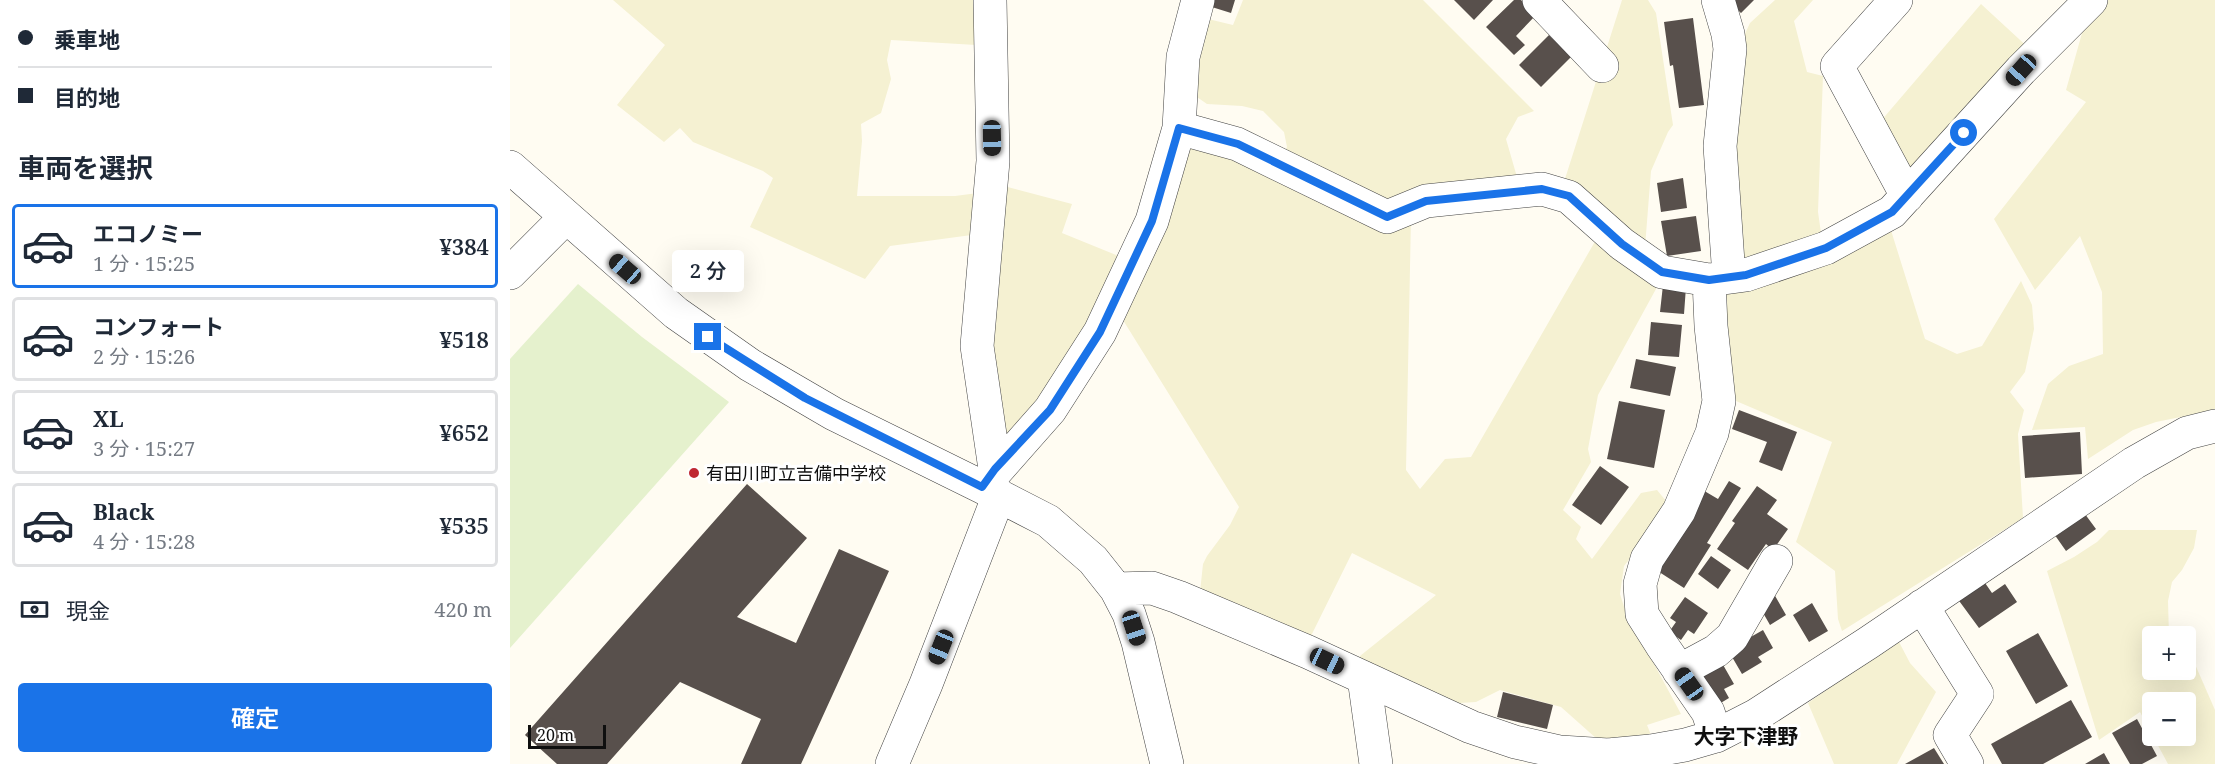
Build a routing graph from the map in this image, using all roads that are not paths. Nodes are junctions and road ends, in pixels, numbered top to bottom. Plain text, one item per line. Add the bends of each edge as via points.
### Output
1 (990, 0) edge
2 (1198, 0) edge
3 (1539, 0) edge
4 (1718, 0) edge
5 (1896, 0) edge
6 (2091, 0) edge
7 (1602, 66) dead end
8 (1179, 128) junction
9 (510, 166) edge
10 (1907, 196) junction
11 (566, 217) junction
12 (510, 273) edge
13 (1719, 279) junction
14 (2215, 426) edge
15 (992, 484) junction
16 (1776, 561) dead end
17 (1116, 589) junction
18 (1922, 606) junction
19 (1679, 671) junction
20 (1364, 678) junction
21 (1716, 736) junction
22 (1609, 760) edge
23 (892, 764) edge
24 (1167, 764) edge
25 (1376, 764) edge
26 (1967, 764) edge

1 - 15 street via 993,160 977,346
2 - 8 street via 1183,57
3 - 7 street
4 - 13 street via 1730,49 1720,146
5 - 10 street via 1837,66
6 - 10 street via 2021,70
8 - 13 street via 1238,144 1387,217 1426,201 1542,189 1569,196 1622,244 1662,272
8 - 15 street via 1152,221 1100,332 1050,410
9 - 11 street
10 - 13 street via 1892,212 1826,248 1746,275
11 - 12 street
11 - 15 street via 676,313 750,365 834,414
13 - 19 street via 1711,326 1719,401 1712,433 1679,511 1647,560 1640,584 1642,614
14 - 18 street via 2187,433 2134,463
15 - 17 street via 1063,532
15 - 23 street via 935,663
16 - 19 street via 1732,637 1716,651
17 - 20 street via 1152,588
17 - 24 street via 1138,642
18 - 21 street via 1791,694
18 - 26 street via 1977,694 1950,735
19 - 21 street via 1708,712
20 - 22 street via 1471,727 1515,742
20 - 25 street
21 - 22 street

